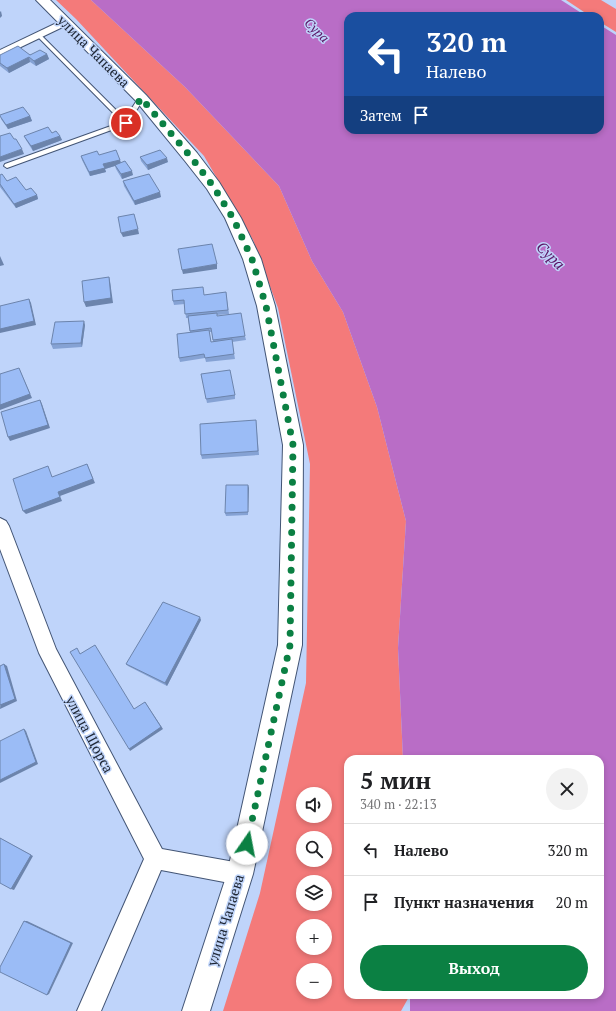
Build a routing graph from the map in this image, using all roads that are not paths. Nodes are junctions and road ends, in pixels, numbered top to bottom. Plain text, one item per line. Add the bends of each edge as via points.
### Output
1 (43, 0) edge
2 (65, 22) junction
3 (39, 35) junction
4 (0, 54) edge
5 (141, 98) junction
6 (126, 123) junction
7 (7, 166) dead end
8 (0, 526) edge
9 (155, 858) junction
10 (240, 874) junction
11 (89, 1011) edge
12 (196, 1011) edge

1 - 2 street, улица Чапаева
2 - 3 street
2 - 5 street, улица Чапаева
3 - 4 street
3 - 6 lane
5 - 6 lane
5 - 10 street, улица Чапаева via 213,186 233,218 252,259 266,306 293,445 290,645
6 - 7 lane
8 - 9 street, улица Щорса via 48,653
9 - 10 street
9 - 11 street
10 - 12 street, улица Чапаева

